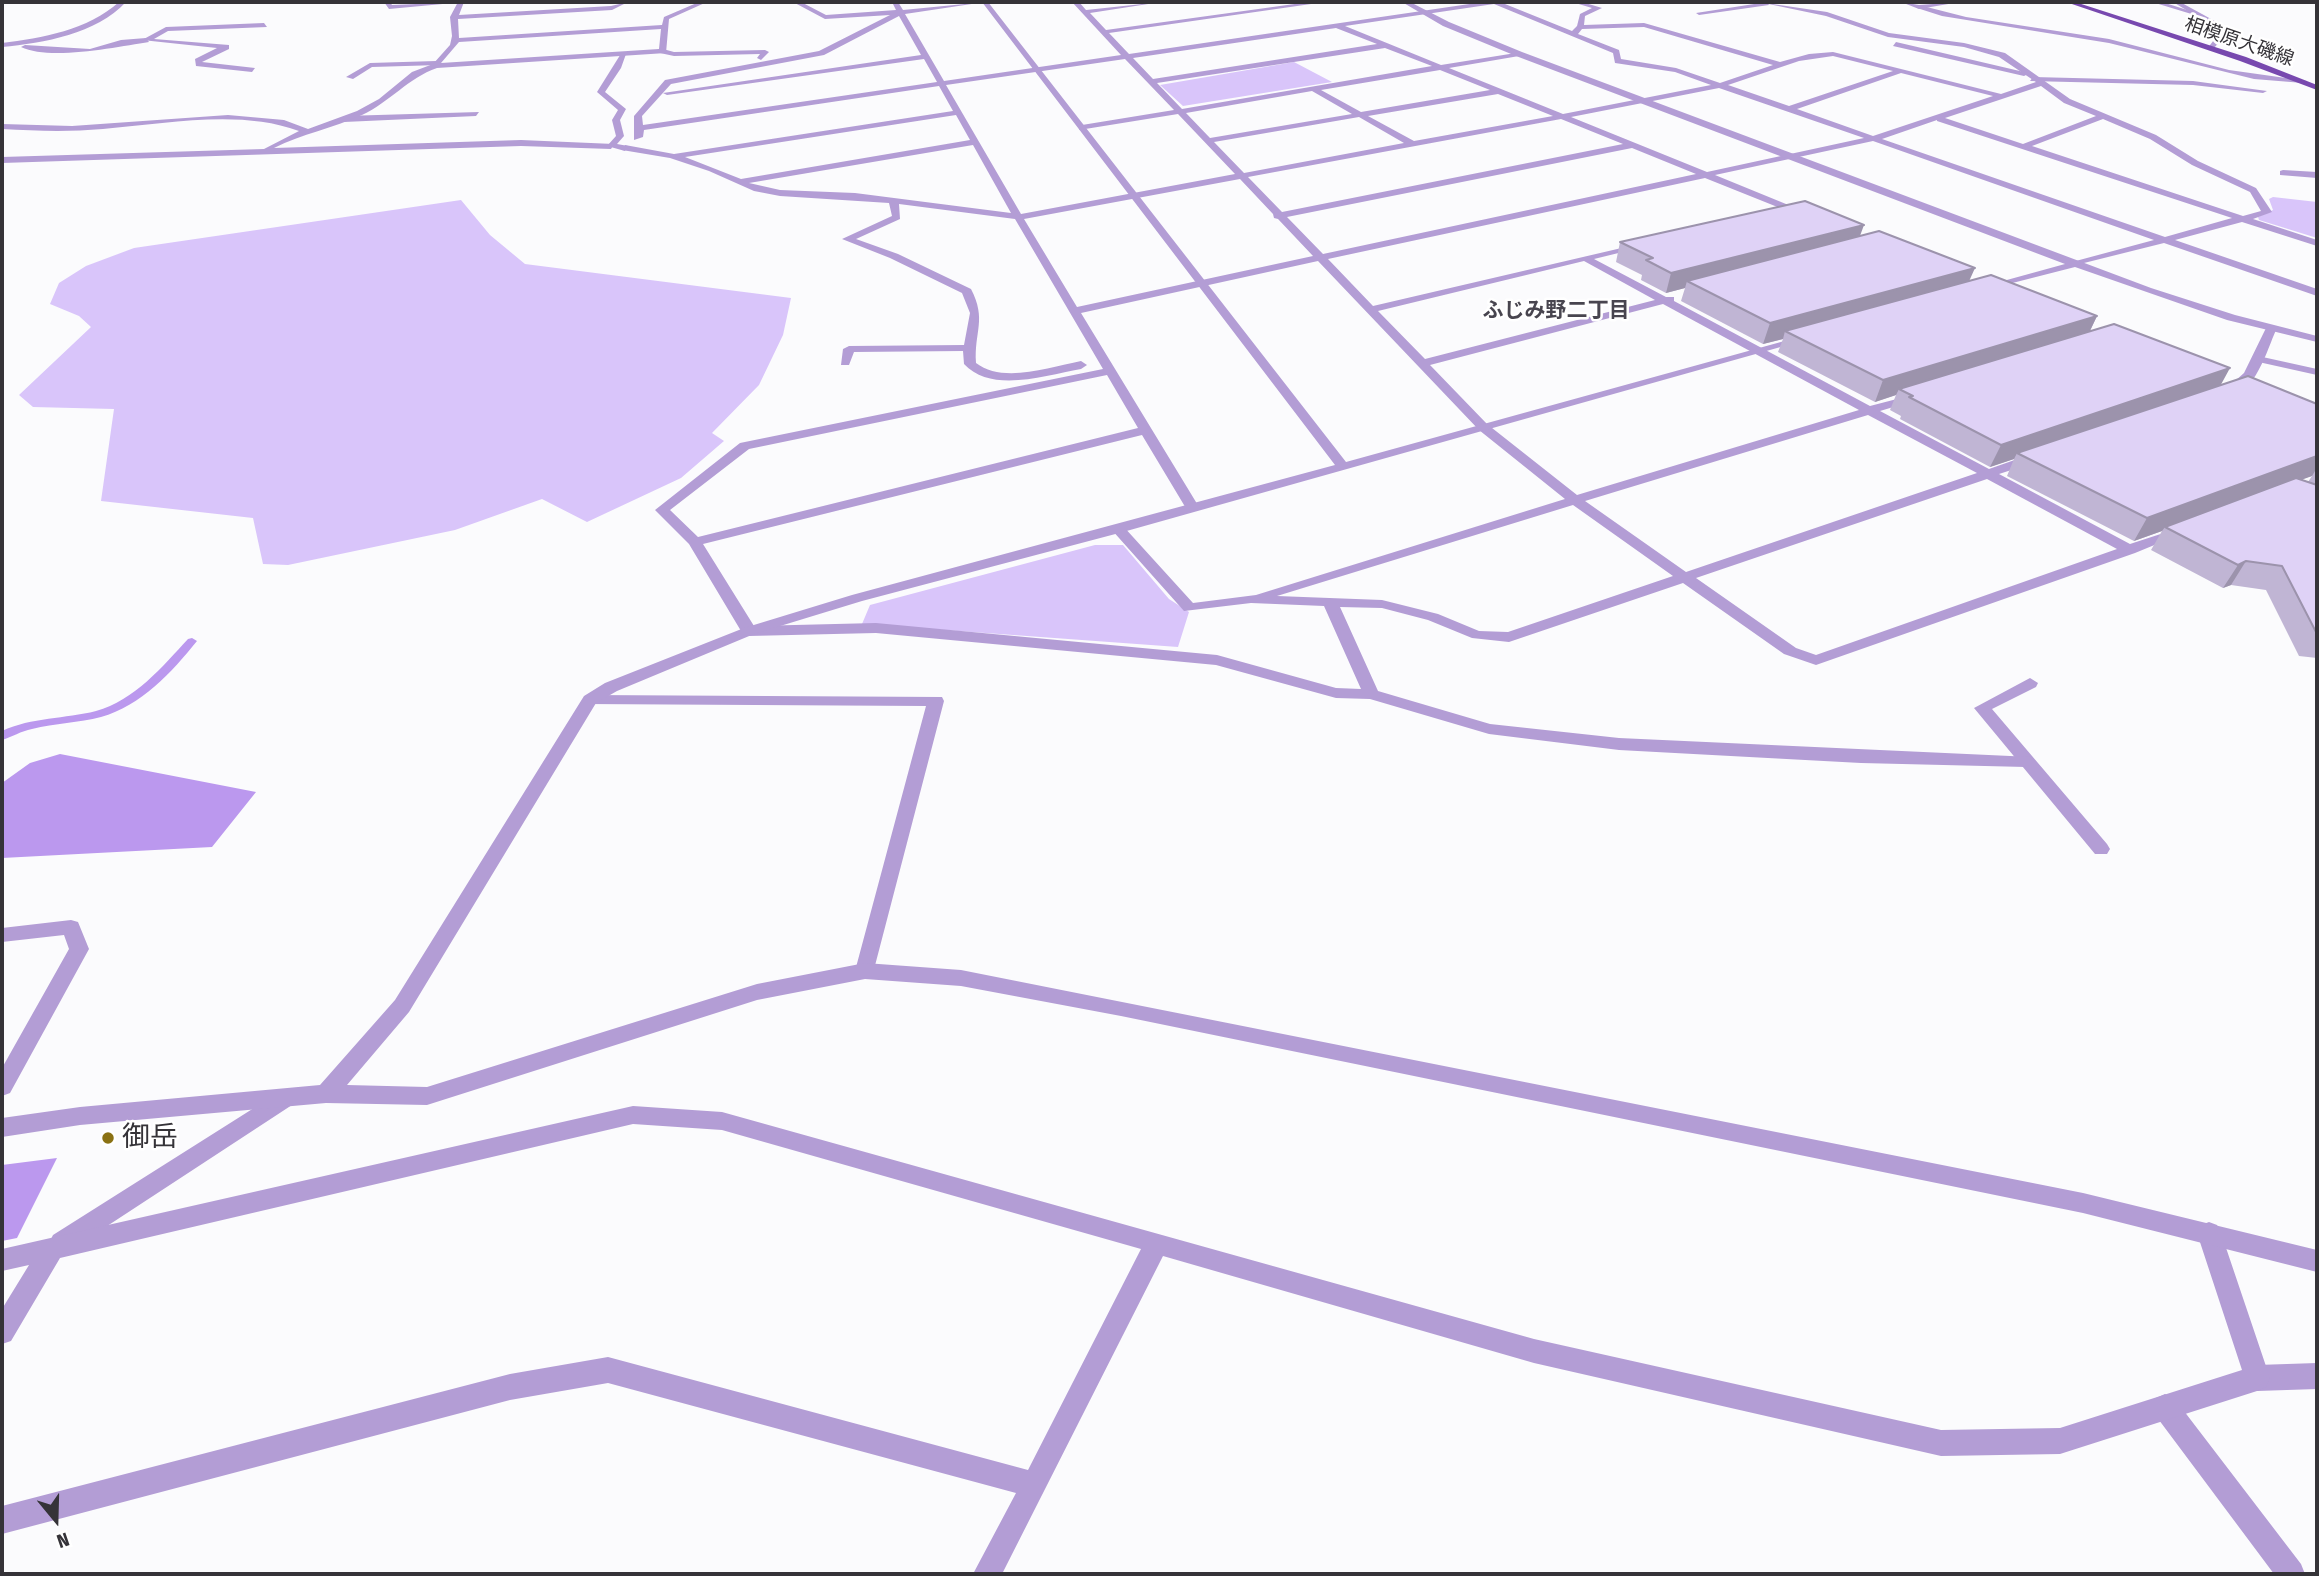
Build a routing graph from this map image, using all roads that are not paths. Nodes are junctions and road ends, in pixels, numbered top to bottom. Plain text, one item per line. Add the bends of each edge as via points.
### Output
1 (123, 2) edge
2 (461, 2) edge
3 (625, 2) edge
4 (678, 2) edge
5 (796, 2) edge
6 (895, 2) edge
7 (983, 2) edge
8 (1075, 2) edge
9 (1158, 2) edge
10 (1322, 2) edge
11 (1405, 2) edge
12 (1495, 2) edge
13 (1575, 2) edge
14 (1904, 2) edge
15 (1957, 2) edge
16 (2069, 2) edge
17 (2155, 2) edge
18 (2176, 2) edge
19 (701, 3) edge
20 (1764, 3) edge
21 (1714, 4) dead end
22 (386, 5) edge
23 (1919, 6) junction
24 (1727, 9) junction
25 (901, 12) junction
26 (1084, 12) junction
27 (1423, 12) junction
28 (1699, 13) dead end
29 (2200, 15) junction
30 (453, 17) junction
31 (1336, 24) junction
32 (264, 25) dead end
33 (667, 27) junction
34 (1580, 27) junction
35 (152, 29) dead end
36 (166, 29) junction
37 (1104, 32) junction
38 (1572, 34) junction
39 (146, 40) junction
40 (456, 40) junction
41 (18, 44) junction
42 (1896, 44) dead end
43 (2, 45) edge
44 (1387, 45) junction
45 (2210, 47) junction
46 (663, 51) junction
47 (622, 54) junction
48 (1519, 54) junction
49 (927, 56) junction
50 (1126, 56) junction
51 (761, 58) dead end
52 (1779, 64) junction
53 (436, 65) junction
54 (1441, 67) junction
55 (1036, 69) junction
56 (252, 70) dead end
57 (1901, 71) junction
58 (2024, 74) junction
59 (350, 77) dead end
60 (2036, 81) junction
61 (2122, 81) junction
62 (2303, 81) junction
63 (943, 82) junction
64 (1150, 82) junction
65 (1719, 84) junction
66 (2317, 88) edge
67 (1314, 89) junction
68 (2136, 90) dead end
69 (1499, 91) junction
70 (2263, 91) dead end
71 (657, 94) junction
72 (2001, 96) junction
73 (1646, 101) junction
74 (1789, 109) junction
75 (1178, 111) junction
76 (960, 112) junction
77 (476, 114) dead end
78 (449, 115) junction
79 (1360, 115) junction
80 (2103, 116) junction
81 (1562, 117) junction
82 (344, 119) junction
83 (1940, 119) junction
84 (443, 124) dead end
85 (2, 126) edge
86 (638, 128) junction
87 (1082, 128) junction
88 (306, 131) junction
89 (1872, 138) junction
90 (1206, 141) junction
91 (976, 142) junction
92 (1414, 145) junction
93 (1633, 145) junction
94 (611, 146) junction
95 (2025, 146) junction
96 (625, 148) junction
97 (265, 150) junction
98 (672, 156) junction
99 (1793, 157) junction
100 (2, 160) edge
101 (2283, 173) dead end
102 (2317, 175) edge
103 (1709, 176) junction
104 (1240, 178) junction
105 (738, 182) junction
106 (1133, 198) junction
107 (893, 201) junction
108 (1793, 210) junction
109 (1277, 216) junction
110 (1767, 216) edge
111 (1018, 217) junction
112 (2243, 218) junction
113 (1817, 220) edge
114 (2165, 240) junction
115 (1650, 243) edge
116 (2317, 243) edge
117 (1585, 258) junction
118 (1320, 260) junction
119 (2076, 264) junction
120 (1202, 285) junction
121 (1974, 287) edge
122 (1987, 288) junction
123 (2317, 293) edge
124 (1678, 297) dead end
125 (2011, 298) edge
126 (1664, 300) junction
127 (1368, 310) junction
128 (1074, 311) junction
129 (2270, 330) junction
130 (1813, 336) edge
131 (2317, 340) edge
132 (969, 348) junction
133 (1759, 351) junction
134 (2258, 359) junction
135 (845, 363) dead end
136 (1421, 365) junction
137 (1108, 366) junction
138 (2317, 372) edge
139 (1934, 390) edge
140 (2210, 399) edge
141 (1868, 411) junction
142 (1483, 427) junction
143 (1146, 430) junction
144 (2052, 452) edge
145 (1342, 466) junction
146 (1986, 474) junction
147 (1576, 501) junction
148 (1192, 507) junction
149 (2194, 526) edge
150 (1118, 529) junction
151 (695, 542) junction
152 (2130, 550) junction
153 (1685, 579) junction
154 (1251, 599) junction
155 (1330, 602) junction
156 (749, 631) junction
157 (2030, 683) dead end
158 (1371, 694) junction
159 (590, 701) junction
160 (2026, 761) junction
161 (2101, 849) dead end
162 (2, 935) edge
163 (865, 971) junction
164 (2, 1087) edge
165 (326, 1094) junction
166 (284, 1098) junction
167 (2, 1128) edge
168 (2209, 1233) junction
169 (1157, 1243) junction
170 (52, 1249) junction
171 (2, 1260) edge
172 (2317, 1261) edge
173 (2, 1332) edge
174 (2317, 1376) edge
175 (2257, 1378) junction
176 (2165, 1407) junction
177 (1035, 1485) junction
178 (2, 1520) edge
179 (987, 1574) edge
180 (2291, 1574) edge

1 - 41 street via 117,11 97,20
2 - 22 street
2 - 30 street
3 - 30 street via 612,8
4 - 19 street
5 - 25 street via 820,17
6 - 25 street
7 - 25 street
7 - 55 street
8 - 26 street
9 - 26 street
10 - 37 street
11 - 27 street
12 - 27 street
12 - 38 street
13 - 34 street via 1599,8 1582,15
14 - 23 street
15 - 23 street
16 - 45 main road, 相模原大磯線
17 - 29 street
18 - 29 street
19 - 33 street via 666,18
20 - 24 street
20 - 58 street via 1827,14 1888,35 1984,49 2002,55
21 - 24 street
23 - 62 street via 1942,14 2108,41 2280,81
24 - 28 street
25 - 49 street
25 - 71 street via 821,53 668,82
26 - 37 street
27 - 31 street
27 - 48 street
29 - 45 street via 2221,31
30 - 40 street
31 - 44 street
31 - 50 street
32 - 36 street
33 - 40 street
33 - 46 street
34 - 38 street
34 - 52 street via 1644,25
35 - 36 street
36 - 39 street
37 - 50 street
38 - 65 street via 1616,52 1618,61 1676,70
39 - 41 street via 121,41 90,51
39 - 56 street via 226,47 199,64
40 - 53 street
41 - 43 street
42 - 58 street
44 - 54 street
44 - 64 street
45 - 62 main road, 相模原大磯線
46 - 47 street
46 - 51 street via 765,52
47 - 53 street
47 - 94 street via 601,92 622,110 616,120 620,136
48 - 54 street
48 - 73 street
49 - 63 street
49 - 71 street
50 - 55 street
50 - 64 street
52 - 57 street via 1833,54
52 - 65 street
53 - 59 street via 370,65
53 - 82 street via 401,80 373,107
54 - 67 street
54 - 69 street
55 - 63 street
55 - 87 street
57 - 72 street
57 - 74 street
58 - 60 street
60 - 61 street
60 - 72 street
60 - 80 street
61 - 68 street
61 - 70 street
62 - 66 main road, 相模原大磯線
63 - 76 street
63 - 86 street
64 - 75 street
65 - 73 street
65 - 74 street
67 - 75 street
67 - 79 street
69 - 79 street
69 - 81 street
71 - 86 street via 638,117
72 - 83 street
73 - 81 street
73 - 99 street
74 - 89 street
75 - 87 street
75 - 90 street
76 - 91 street
76 - 98 street
77 - 78 street
78 - 82 street
78 - 84 street
79 - 90 street
79 - 92 street
80 - 95 street
80 - 112 street via 2253,190 2267,212
81 - 92 street
81 - 93 street
82 - 88 street
83 - 89 street
83 - 95 street
85 - 88 street via 82,128 187,118 292,124
86 - 96 street via 640,135
87 - 106 street
88 - 97 street
89 - 99 street
89 - 114 street
90 - 104 street
91 - 105 street
91 - 111 street
92 - 104 street
93 - 103 street
93 - 109 street
94 - 96 street
94 - 97 street via 521,143
95 - 112 street
96 - 98 street
97 - 100 street
98 - 105 street
99 - 103 street
99 - 119 street
101 - 102 street
103 - 108 street
103 - 118 street
104 - 106 street
104 - 109 street
105 - 107 street via 780,193
106 - 111 street
106 - 120 street
107 - 111 street
107 - 132 street via 897,216 847,239 898,255 967,291 975,313
108 - 110 street
108 - 113 street
109 - 118 street
111 - 128 street
112 - 114 street
112 - 116 street
114 - 119 street
114 - 123 street
115 - 117 street
117 - 126 street
117 - 127 street
118 - 120 street
118 - 127 street
119 - 122 street
119 - 129 street
120 - 128 street
120 - 145 street
121 - 122 street
122 - 125 street
124 - 126 street
126 - 133 street
126 - 136 street
127 - 136 street
128 - 137 street
129 - 131 street
129 - 134 street
130 - 133 street
132 - 135 street via 849,349
132 - 137 street via 970,364 984,375 1019,376
133 - 141 street
133 - 142 street
134 - 138 street
134 - 140 street via 2237,390
136 - 142 street
137 - 143 street
137 - 151 street via 746,446 662,510
139 - 141 street
141 - 146 street
141 - 147 street
142 - 145 street
142 - 147 street
143 - 148 street
143 - 151 street
144 - 146 street
145 - 148 street
146 - 152 street
146 - 153 street
147 - 153 street
147 - 154 street
148 - 150 street
149 - 152 street
150 - 154 street via 1189,608
150 - 156 street
151 - 156 street
152 - 153 street via 1816,660 1790,651
153 - 155 street via 1508,637 1478,635 1382,604
154 - 155 street
155 - 158 street
156 - 158 street via 876,628 1217,660 1336,692
156 - 159 street via 611,687
157 - 160 street via 1982,708
158 - 160 street via 1489,729 1619,744
159 - 163 street via 936,701
159 - 165 street via 402,1006
160 - 161 street
162 - 164 street via 71,927 79,949
163 - 165 street via 757,992 428,1097
163 - 168 street via 961,978 1107,1006 2070,1200
165 - 166 street
166 - 167 street via 80,1116
166 - 170 street
168 - 172 street
168 - 175 street
169 - 170 street via 722,1121 633,1115
169 - 176 street via 1534,1351 1941,1443 2060,1441
169 - 177 street
170 - 171 street
170 - 173 street
174 - 175 street
175 - 176 street
176 - 180 street
177 - 178 street via 608,1370 510,1387
177 - 179 street

